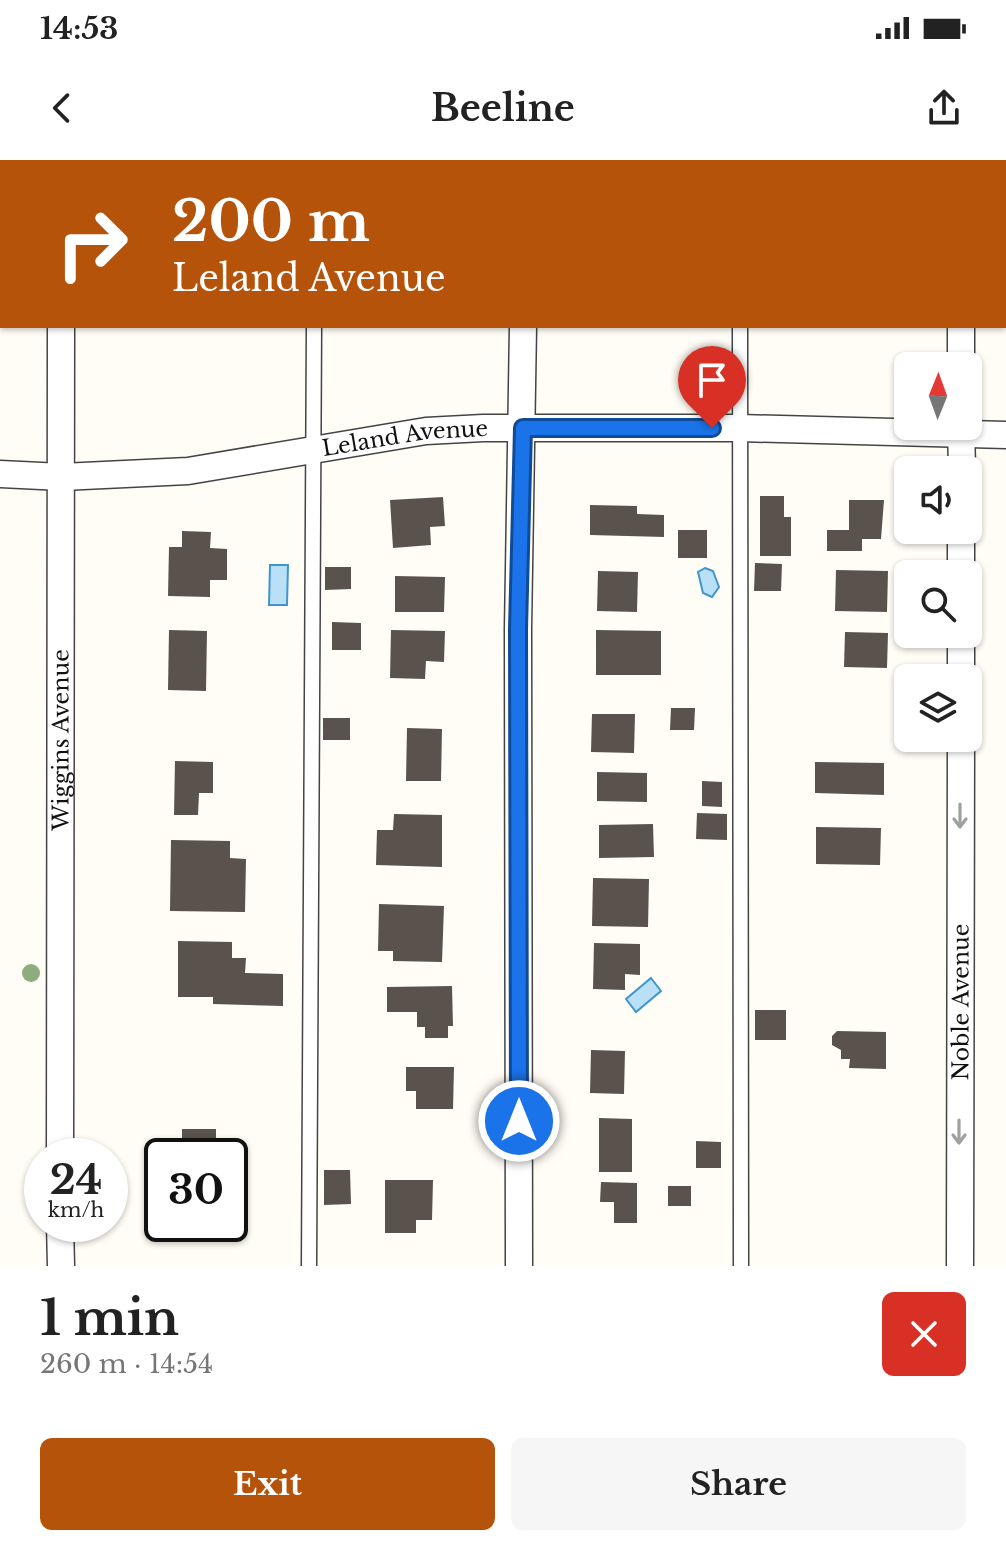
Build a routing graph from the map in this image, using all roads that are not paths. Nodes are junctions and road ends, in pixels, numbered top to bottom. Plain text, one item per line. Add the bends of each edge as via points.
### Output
1 (61, 328) edge
2 (314, 328) edge
3 (523, 328) edge
4 (740, 328) edge
5 (961, 328) edge
6 (961, 352) edge
7 (523, 428) junction
8 (740, 428) junction
9 (894, 429) edge
10 (982, 432) edge
11 (1006, 435) edge
12 (313, 450) junction
13 (0, 474) edge
14 (62, 477) junction
15 (961, 752) edge
16 (60, 1138) edge
17 (60, 1242) edge
18 (61, 1266) edge
19 (309, 1266) edge
20 (519, 1266) edge
21 (741, 1266) edge
22 (960, 1266) edge

1 - 14 street, Wiggins Avenue
2 - 12 lane
3 - 7 street
4 - 8 lane
5 - 6 street
7 - 8 street, Leland Avenue
7 - 12 street, Leland Avenue via 426,431
7 - 20 street via 518,629
8 - 9 street, Leland Avenue
8 - 21 lane
10 - 11 street, Leland Avenue
12 - 14 street, Leland Avenue via 188,471
12 - 19 lane
13 - 14 street, Leland Avenue
14 - 16 street, Wiggins Avenue
15 -> 22 street, Noble Avenue
17 - 18 street

